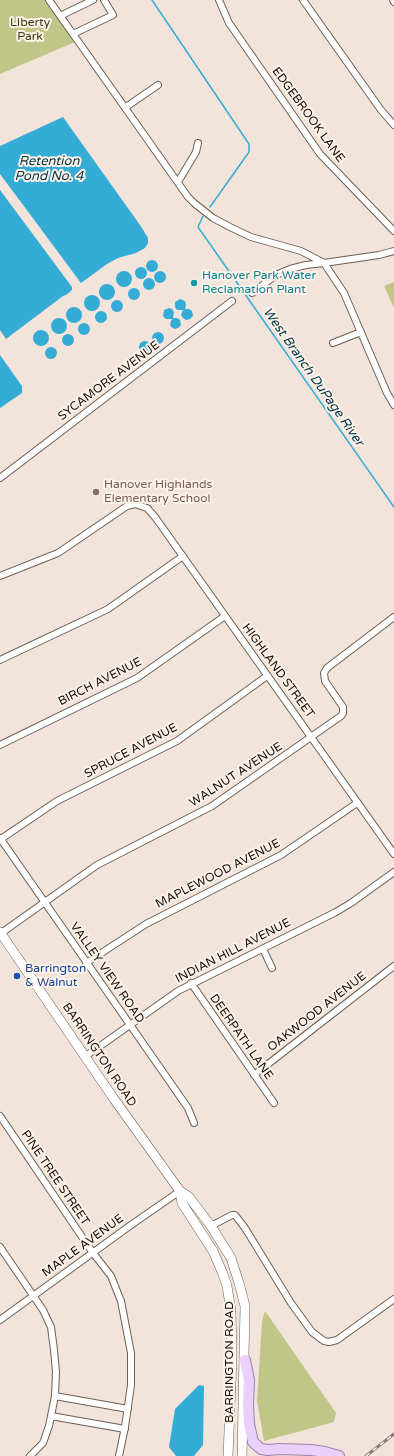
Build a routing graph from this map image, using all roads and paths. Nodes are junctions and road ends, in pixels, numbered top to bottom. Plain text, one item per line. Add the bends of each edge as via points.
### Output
1 (50, 0) edge
2 (94, 0) edge
3 (104, 0) edge
4 (219, 0) edge
5 (303, 0) edge
6 (60, 16) junction
7 (73, 34) junction
8 (158, 86) dead end
9 (126, 107) junction
10 (394, 125) edge
11 (198, 142) dead end
12 (178, 182) junction
13 (394, 231) edge
14 (394, 251) edge
15 (324, 263) junction
16 (252, 293) dead end
17 (232, 301) dead end
18 (361, 332) junction
19 (333, 343) dead end
20 (394, 405) edge
21 (0, 478) edge
22 (183, 556) junction
23 (0, 575) edge
24 (225, 616) junction
25 (394, 617) edge
26 (0, 660) edge
27 (267, 676) junction
28 (312, 738) junction
29 (0, 745) edge
30 (357, 803) junction
31 (0, 838) edge
32 (394, 854) edge
33 (394, 872) edge
34 (44, 902) junction
35 (0, 933) edge
36 (263, 949) junction
37 (86, 963) junction
38 (394, 966) edge
39 (272, 968) dead end
40 (191, 983) junction
41 (130, 1025) junction
42 (86, 1056) junction
43 (254, 1075) junction
44 (274, 1103) dead end
45 (0, 1116) edge
46 (194, 1123) dead end
47 (180, 1191) junction
48 (211, 1226) junction
49 (0, 1247) edge
50 (93, 1253) junction
51 (34, 1296) junction
52 (394, 1299) edge
53 (0, 1320) edge
54 (244, 1360) junction
55 (55, 1396) junction
56 (128, 1409) junction
57 (51, 1416) junction
58 (125, 1429) junction
59 (30, 1456) edge
60 (119, 1456) edge
61 (228, 1456) edge
62 (242, 1456) edge
63 (340, 1456) edge

1 - 6 street
2 - 6 street
3 - 7 street via 113,15
4 - 13 street, EDGEBROOK LANE via 229,23 320,154
5 - 10 street
6 - 7 street
7 - 9 street
8 - 9 street
9 - 12 street
11 - 12 street via 196,152
12 - 15 street via 198,207 230,228 251,237 301,251
14 - 15 street
15 - 16 street via 290,269 276,275
15 - 18 street via 344,293
17 - 21 street, SYCAMORE AVENUE
18 - 19 street
18 - 20 street
22 - 23 street, HIGHLAND STREET via 155,516 147,508 135,504 127,506 58,553
22 - 24 street, HIGHLAND STREET
22 - 26 street via 108,609
24 - 27 street, HIGHLAND STREET
24 - 29 street, BIRCH AVENUE via 137,678
25 - 28 street, WALNUT AVENUE via 325,671 325,681 343,707 343,714
27 - 28 street, HIGHLAND STREET
27 - 31 street, SPRUCE AVENUE via 177,741 57,801
28 - 30 street, HIGHLAND STREET
28 - 34 street, WALNUT AVENUE via 212,806 97,865
30 - 32 street, HIGHLAND STREET
30 - 37 street, MAPLEWOOD AVENUE via 281,855 146,924
31 - 34 street, VALLEY VIEW ROAD
33 - 36 street, INDIAN HILL AVENUE via 336,912
34 - 35 street, WALNUT AVENUE
34 - 37 street, VALLEY VIEW ROAD
35 - 42 main road, BARRINGTON ROAD
36 - 39 street
36 - 40 street, INDIAN HILL AVENUE
37 - 41 street, VALLEY VIEW ROAD
38 - 43 street, OAKWOOD AVENUE
40 - 41 street, INDIAN HILL AVENUE
40 - 43 street, DEERPATH LANE
41 - 42 street, INDIAN HILL AVENUE
41 - 46 street, VALLEY VIEW ROAD via 188,1108
42 - 47 main road, BARRINGTON ROAD
43 - 44 street, DEERPATH LANE
45 - 50 street, PINE TREE STREET
47 - 48 main road, BARRINGTON ROAD via 189,1196
47 - 50 street, MAPLE AVENUE
47 - 61 main road, BARRINGTON ROAD via 182,1203 213,1251 227,1286 231,1311 232,1358
48 - 52 street via 235,1215 291,1303 312,1332 324,1341 337,1340
48 - 54 main road, BARRINGTON ROAD via 231,1258 245,1306
49 - 51 street
50 - 51 street, MAPLE AVENUE
50 - 56 street, PINE TREE STREET via 111,1276 121,1301 131,1354
51 - 53 street, MAPLE AVENUE
51 - 55 street via 51,1327 56,1372
54 - 62 main road, BARRINGTON ROAD
54 - 63 highway via 250,1380 248,1404 253,1442 261,1449 311,1450
55 - 56 street
55 - 57 street
56 - 58 street, PINE TREE STREET
57 - 58 street
57 - 59 street via 43,1443
58 - 60 street, PINE TREE STREET

